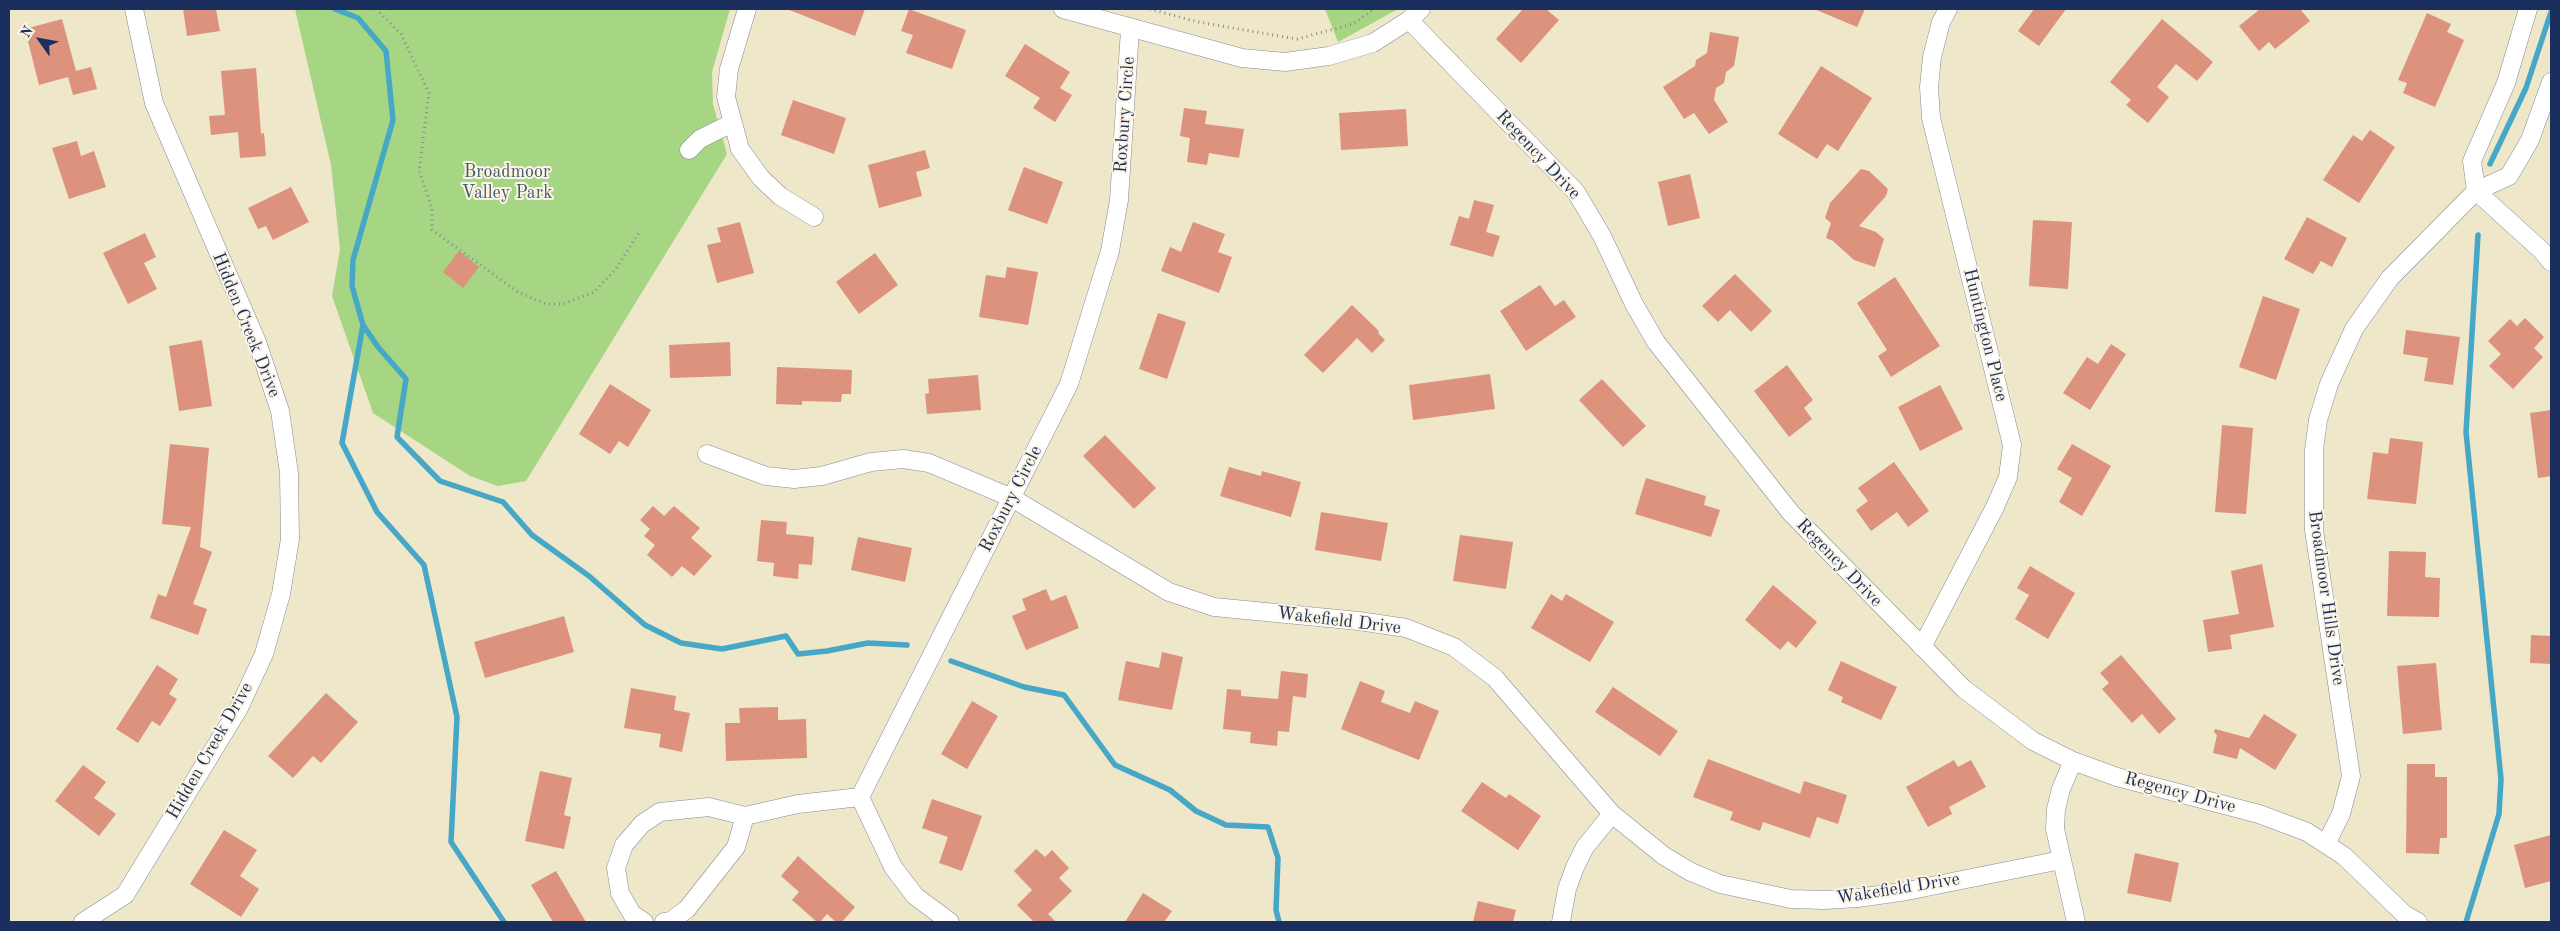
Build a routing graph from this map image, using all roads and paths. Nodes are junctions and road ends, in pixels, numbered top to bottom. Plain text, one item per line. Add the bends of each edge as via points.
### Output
1 (134, 9) edge
2 (376, 9) edge
3 (746, 9) edge
4 (1150, 9) edge
5 (1374, 9) edge
6 (1948, 9) edge
7 (2528, 9) edge
8 (1071, 10) edge
9 (1415, 14) edge
10 (1130, 29) junction
11 (2551, 82) edge
12 (732, 123) junction
13 (689, 150) dead end
14 (2476, 191) junction
15 (814, 218) dead end
16 (640, 231) dead end
17 (2551, 262) edge
18 (707, 454) dead end
19 (1012, 498) junction
20 (1922, 647) junction
21 (2073, 761) junction
22 (860, 797) junction
23 (1612, 814) junction
24 (745, 816) junction
25 (2326, 844) junction
26 (2061, 860) junction
27 (83, 922) edge
28 (644, 922) edge
29 (664, 922) edge
30 (950, 922) edge
31 (1561, 922) edge
32 (2076, 922) edge
33 (2418, 922) edge

1 - 27 street, Hidden Creek Drive via 154,103 257,342 280,411 290,473 290,539 281,594 264,654 239,708 125,895
2 - 16 path via 401,34 429,93 419,171 432,208 432,230 518,292 546,304 563,304 594,292 615,270
3 - 12 street via 729,68 726,97
4 - 5 path via 1198,22 1296,40 1353,24
6 - 20 street, Huntington Place via 1941,22 1932,57 1929,87 1931,118 2012,444 2008,477 1995,508
7 - 14 street via 2506,83 2472,161
8 - 10 street
9 - 10 street via 1373,43 1329,56 1285,62 1242,58
9 - 20 street, Regency Drive via 1576,192 1656,342 1791,513
10 - 19 street, Roxbury Circle via 1119,200 1110,250 1069,384
11 - 14 street, Broadmoor Hills Drive via 2530,140 2509,176
12 - 13 street via 700,139
12 - 15 street via 740,149 760,178 780,196
14 - 17 street
14 - 25 street, Broadmoor Hills Drive via 2390,278 2354,329 2329,384 2318,420 2314,450 2314,530 2351,776 2341,814
18 - 19 street, Wakefield Drive via 766,476 794,479 822,476 871,462 902,459 930,463
19 - 22 street, Roxbury Circle
19 - 23 street, Wakefield Drive via 1169,592 1214,607 1406,628 1454,647 1495,678
20 - 21 street, Regency Drive via 1964,689 2002,720
21 - 25 street, Regency Drive via 2116,777 2282,821
21 - 26 street via 2056,809 2055,829
22 - 24 street via 798,804
22 - 30 street via 893,867 915,896
23 - 26 street, Wakefield Drive via 1664,856 1691,872 1720,884 1791,899 1824,900 1878,895
23 - 31 street via 1585,847 1574,868
24 - 28 street via 709,807 660,812 642,824 624,845 616,868 620,893 632,914
24 - 29 street via 736,847 687,909 671,921
25 - 33 street, Regency Drive via 2344,856 2404,914
26 - 32 street

